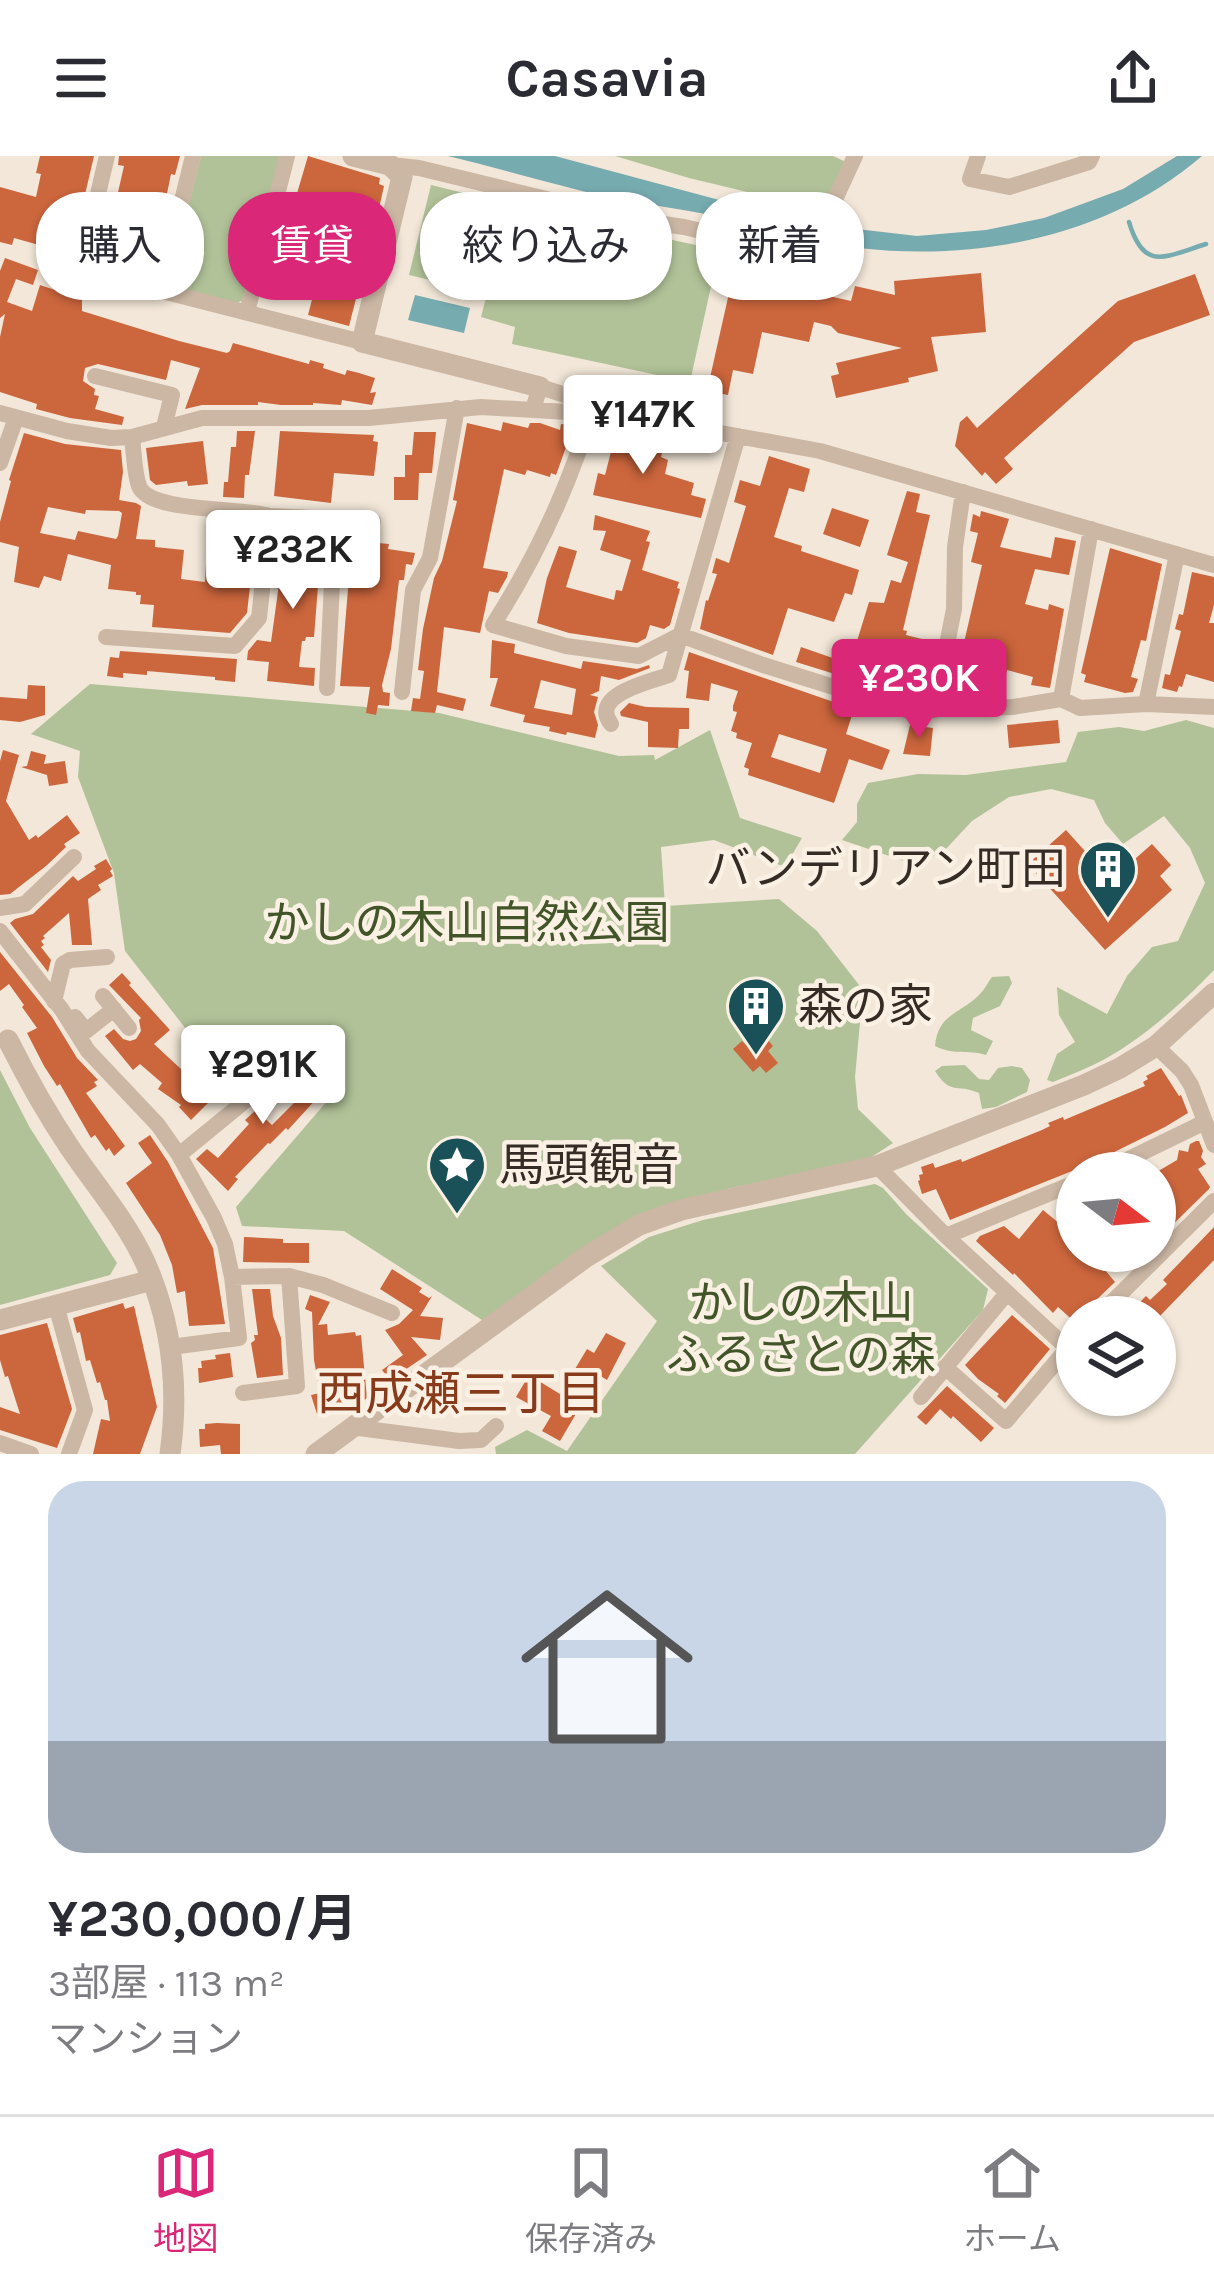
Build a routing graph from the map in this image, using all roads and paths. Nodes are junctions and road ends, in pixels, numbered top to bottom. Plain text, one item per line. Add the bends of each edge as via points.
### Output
1 (107, 156) edge
2 (193, 156) edge
3 (287, 156) edge
4 (353, 156) edge
5 (855, 156) edge
6 (978, 156) edge
7 (1092, 156) edge
8 (390, 165) junction
9 (98, 192) edge
10 (184, 192) edge
11 (278, 192) edge
12 (396, 209) edge
13 (200, 300) edge
14 (250, 300) edge
15 (373, 300) edge
16 (247, 312) junction
17 (362, 342) junction
18 (104, 383) dead end
19 (537, 398) junction
20 (457, 408) junction
21 (592, 408) junction
22 (8, 415) edge
23 (164, 427) junction
24 (738, 436) junction
25 (132, 437) junction
26 (0, 463) edge
27 (963, 492) junction
28 (270, 516) junction
29 (335, 520) junction
30 (373, 521) dead end
31 (1091, 530) junction
32 (1177, 554) junction
33 (1214, 565) edge
34 (139, 619) dead end
35 (680, 634) junction
36 (106, 638) dead end
37 (137, 640) junction
38 (327, 688) dead end
39 (402, 692) dead end
40 (1061, 699) junction
41 (1146, 704) junction
42 (1214, 707) edge
43 (934, 710) junction
44 (611, 724) dead end
45 (74, 857) dead end
46 (0, 908) edge
47 (0, 931) edge
48 (107, 957) dead end
49 (1214, 993) edge
50 (58, 1006) junction
51 (129, 1028) dead end
52 (8, 1040) dead end
53 (1156, 1046) junction
54 (267, 1082) dead end
55 (1205, 1122) junction
56 (1214, 1144) edge
57 (1143, 1152) edge
58 (179, 1155) junction
59 (877, 1166) junction
60 (1056, 1191) edge
61 (1214, 1201) edge
62 (946, 1236) junction
63 (232, 1276) junction
64 (289, 1276) junction
65 (152, 1280) junction
66 (1007, 1293) junction
67 (1118, 1296) edge
68 (56, 1305) junction
69 (392, 1313) dead end
70 (0, 1320) edge
71 (1056, 1331) edge
72 (171, 1347) junction
73 (1056, 1362) edge
74 (945, 1367) junction
75 (243, 1393) dead end
76 (920, 1397) dead end
77 (496, 1426) dead end
78 (351, 1427) junction
79 (0, 1443) edge
80 (31, 1454) edge
81 (69, 1454) edge
82 (170, 1454) edge
83 (316, 1454) edge

1 - 9 street
2 - 10 street
3 - 11 street
4 - 8 street
5 - 8 street via 809,256
6 - 7 street via 970,179 1009,187
8 - 12 street via 402,177
13 - 16 street
14 - 16 street
15 - 17 street
16 - 17 street
17 - 19 street
18 - 23 street via 172,395
19 - 20 street
19 - 21 street
20 - 23 street via 369,418 202,418
20 - 39 street via 430,558 413,590
21 - 24 street
21 - 35 street via 562,499 494,625 639,656
22 - 25 street
22 - 26 street
23 - 25 street
24 - 27 street
24 - 35 street
25 - 28 street via 138,485 150,499
27 - 31 street
27 - 43 street via 954,609
28 - 29 street
28 - 37 street via 260,618 235,646
29 - 30 street
29 - 38 street
31 - 32 street
31 - 40 street
32 - 33 street
32 - 41 street
34 - 37 street
35 - 43 street via 907,710
35 - 44 street via 669,675 610,699 604,709
36 - 37 street
40 - 41 street via 1080,709
40 - 43 street
41 - 42 street
45 - 46 street via 26,904
47 - 50 street
48 - 50 street via 63,964
49 - 53 street
50 - 51 street via 86,1031 109,1002
50 - 58 street
52 - 65 street
53 - 55 street via 1182,1071
53 - 59 street via 1084,1085
54 - 58 street
55 - 56 street
55 - 57 street
58 - 63 street via 214,1218
59 - 62 street
59 - 78 street via 639,1226
60 - 62 street
61 - 67 street
62 - 66 street
63 - 64 street
63 - 72 street via 238,1338
64 - 69 street
64 - 75 street via 297,1386
65 - 68 street
65 - 72 street
66 - 71 street
66 - 74 street
68 - 70 street
68 - 81 street via 85,1410
72 - 82 street
73 - 74 street via 1006,1421
74 - 76 street
77 - 78 street via 481,1440 460,1441
78 - 83 street
79 - 80 street

